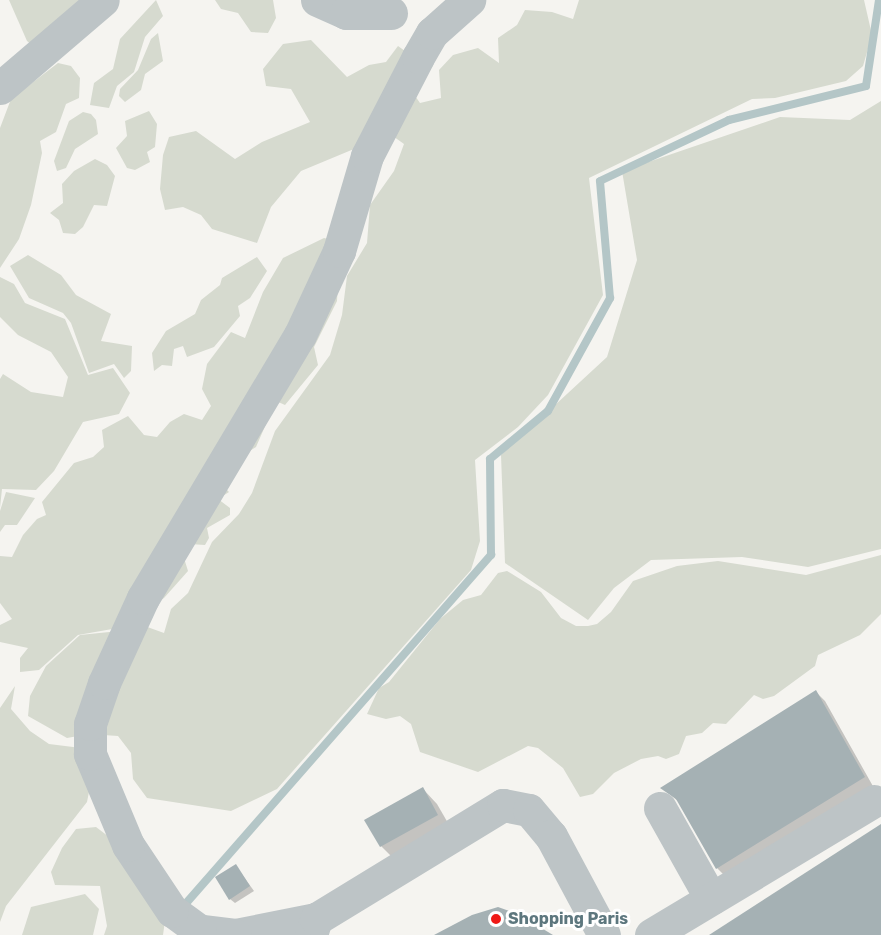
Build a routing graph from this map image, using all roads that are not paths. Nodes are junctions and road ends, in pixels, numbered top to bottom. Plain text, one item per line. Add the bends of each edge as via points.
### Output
1 (103, 0) edge
2 (317, 0) edge
3 (469, 0) edge
4 (387, 6) edge
5 (418, 57) junction
6 (0, 88) edge
7 (874, 801) dead end
8 (660, 808) dead end
9 (711, 899) junction
10 (314, 927) edge
11 (604, 935) edge
12 (651, 935) edge

1 - 6 lane
2 - 4 lane via 346,13
3 - 5 lane via 432,33
4 - 5 lane
5 - 10 lane via 367,156 339,251 300,335 143,598 90,724 90,754 128,845 172,912 200,931 235,935
7 - 9 lane
8 - 9 lane
9 - 12 lane
10 - 11 lane via 503,805 529,810 551,836

